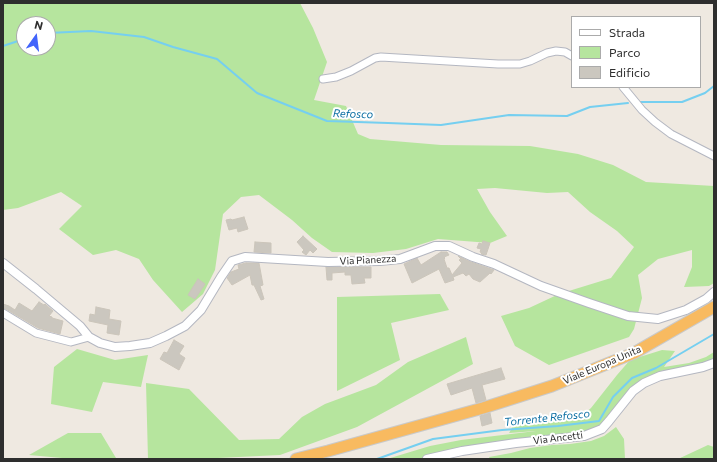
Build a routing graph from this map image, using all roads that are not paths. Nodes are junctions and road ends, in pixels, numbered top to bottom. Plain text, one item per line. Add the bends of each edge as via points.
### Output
1 (571, 55) edge
2 (323, 79) dead end
3 (624, 88) edge
4 (714, 156) edge
5 (3, 263) edge
6 (714, 292) edge
7 (714, 307) edge
8 (3, 313) edge
9 (89, 337) junction
10 (714, 363) edge
11 (296, 459) edge
12 (427, 459) edge

1 - 2 street via 556,51 520,64 381,57 350,72
3 - 4 street via 655,122 671,134
5 - 9 street, Via Pianezza via 80,326
6 - 9 street, Via Pianezza via 686,310 658,319 628,316 589,303 449,246 435,246 400,259 380,261 328,262 245,256 232,262 202,310 185,326 166,336 150,343 115,347
7 - 11 highway, Viale Europa Unita via 634,353 552,386
8 - 9 street via 36,333 71,342
10 - 12 street, Via Ancetti via 660,376 644,383 633,391 602,429 584,436 516,443

